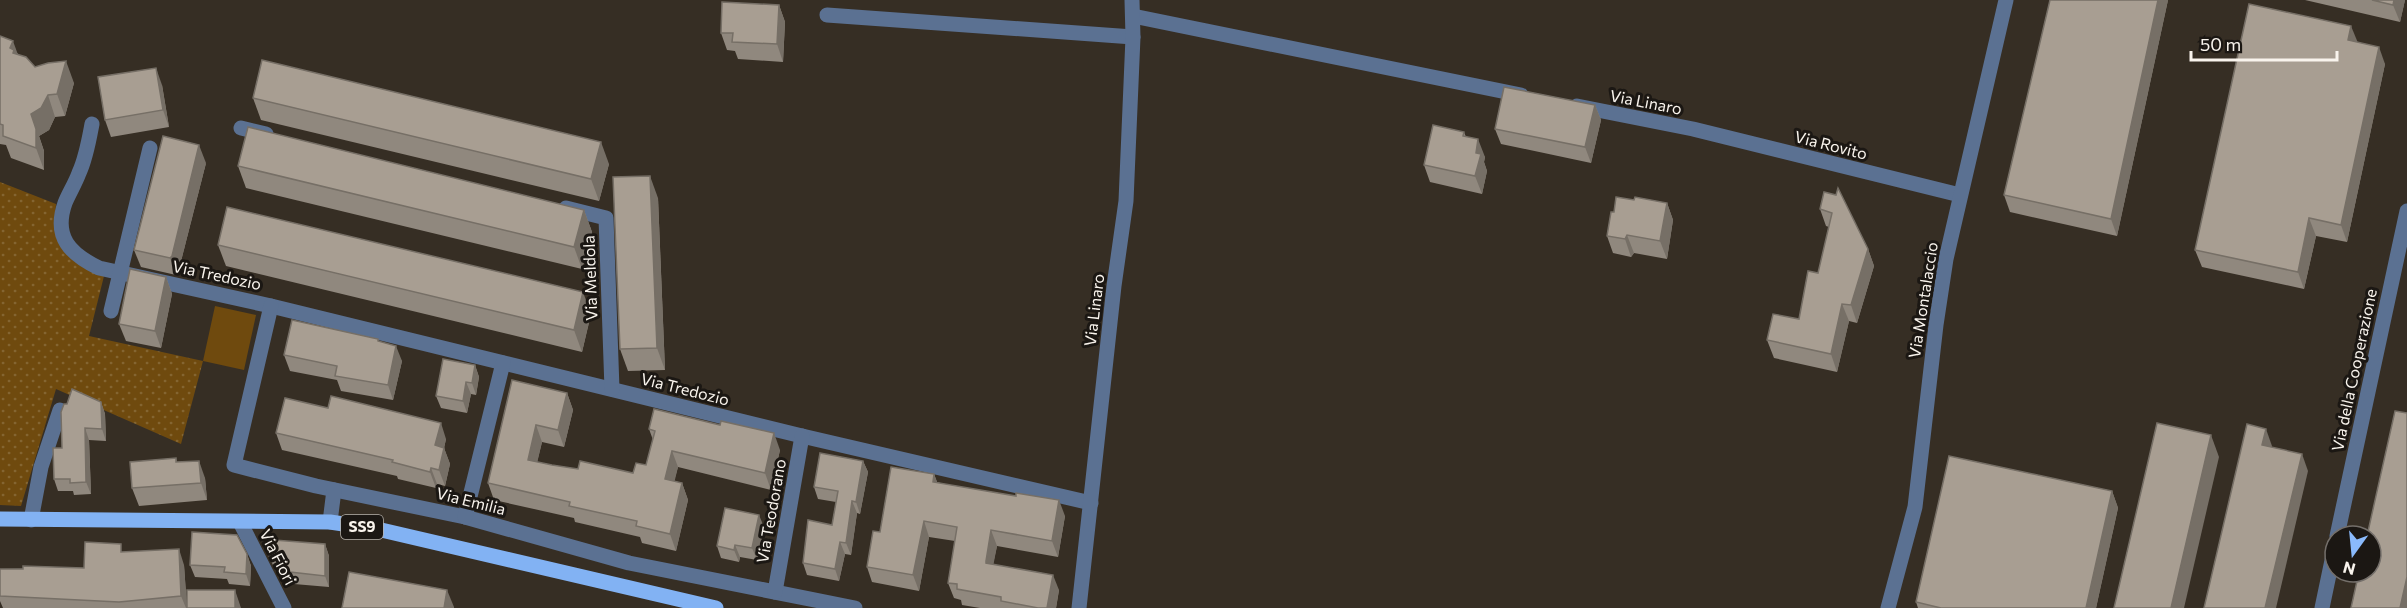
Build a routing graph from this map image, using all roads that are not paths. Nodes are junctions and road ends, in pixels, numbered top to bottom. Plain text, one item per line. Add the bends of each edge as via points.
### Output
1 (1132, 0) edge
2 (2006, 0) edge
3 (827, 15) dead end
4 (1132, 16) junction
5 (1133, 37) junction
6 (1541, 99) edge
7 (1565, 104) edge
8 (92, 124) dead end
9 (241, 128) dead end
10 (1693, 129) joint
11 (281, 138) edge
12 (150, 148) dead end
13 (1960, 195) junction
14 (548, 204) edge
15 (2407, 211) edge
16 (121, 273) junction
17 (271, 306) junction
18 (111, 311) dead end
19 (503, 363) junction
20 (612, 389) junction
21 (60, 410) edge
22 (802, 436) junction
23 (334, 490) junction
24 (1091, 503) junction
25 (465, 517) junction
26 (0, 519) edge
27 (31, 520) junction
28 (240, 522) junction
29 (330, 522) junction
30 (2340, 524) edge
31 (629, 563) junction
32 (2327, 584) edge
33 (622, 586) junction
34 (775, 592) junction
35 (284, 608) edge
36 (714, 608) edge
37 (855, 608) edge
38 (1079, 608) edge
39 (1888, 608) edge
40 (2322, 608) edge

1 - 4 street, Via Linaro
2 - 13 street, Via Montalaccio
3 - 5 street
4 - 5 street, Via Linaro
4 - 6 street
5 - 24 street, Via Linaro via 1126,201
7 - 10 street, Via Linaro
8 - 16 street, Via Tredozio via 79,174 64,205 63,236 79,258
9 - 11 street
10 - 13 street, Via Rovito
12 - 16 street
13 - 39 street, Via Montalaccio via 1936,325 1915,507
14 - 20 street, Via Meldola via 606,218
15 - 30 street, Via della Cooperazione
16 - 17 street, Via Tredozio
16 - 18 street
17 - 19 street, Via Tredozio
17 - 23 street, Via Tredozio via 234,465
19 - 20 street, Via Tredozio
19 - 25 street
20 - 22 street, Via Tredozio
21 - 27 street via 41,467
22 - 24 street, Via Tredozio
22 - 34 street, Via Teodorano
23 - 25 street, Via Emilia
23 - 29 street
24 - 38 street, Via Linaro
25 - 31 street, Via Emilia
26 - 27 main road, SS9
27 - 28 main road, SS9
28 - 29 main road, SS9
28 - 35 street, Via Fiori
29 - 33 main road, SS9 via 377,529
31 - 33 street
31 - 34 street, Via Emilia
32 - 40 street
33 - 36 main road, SS9
34 - 37 street, Via Emilia

